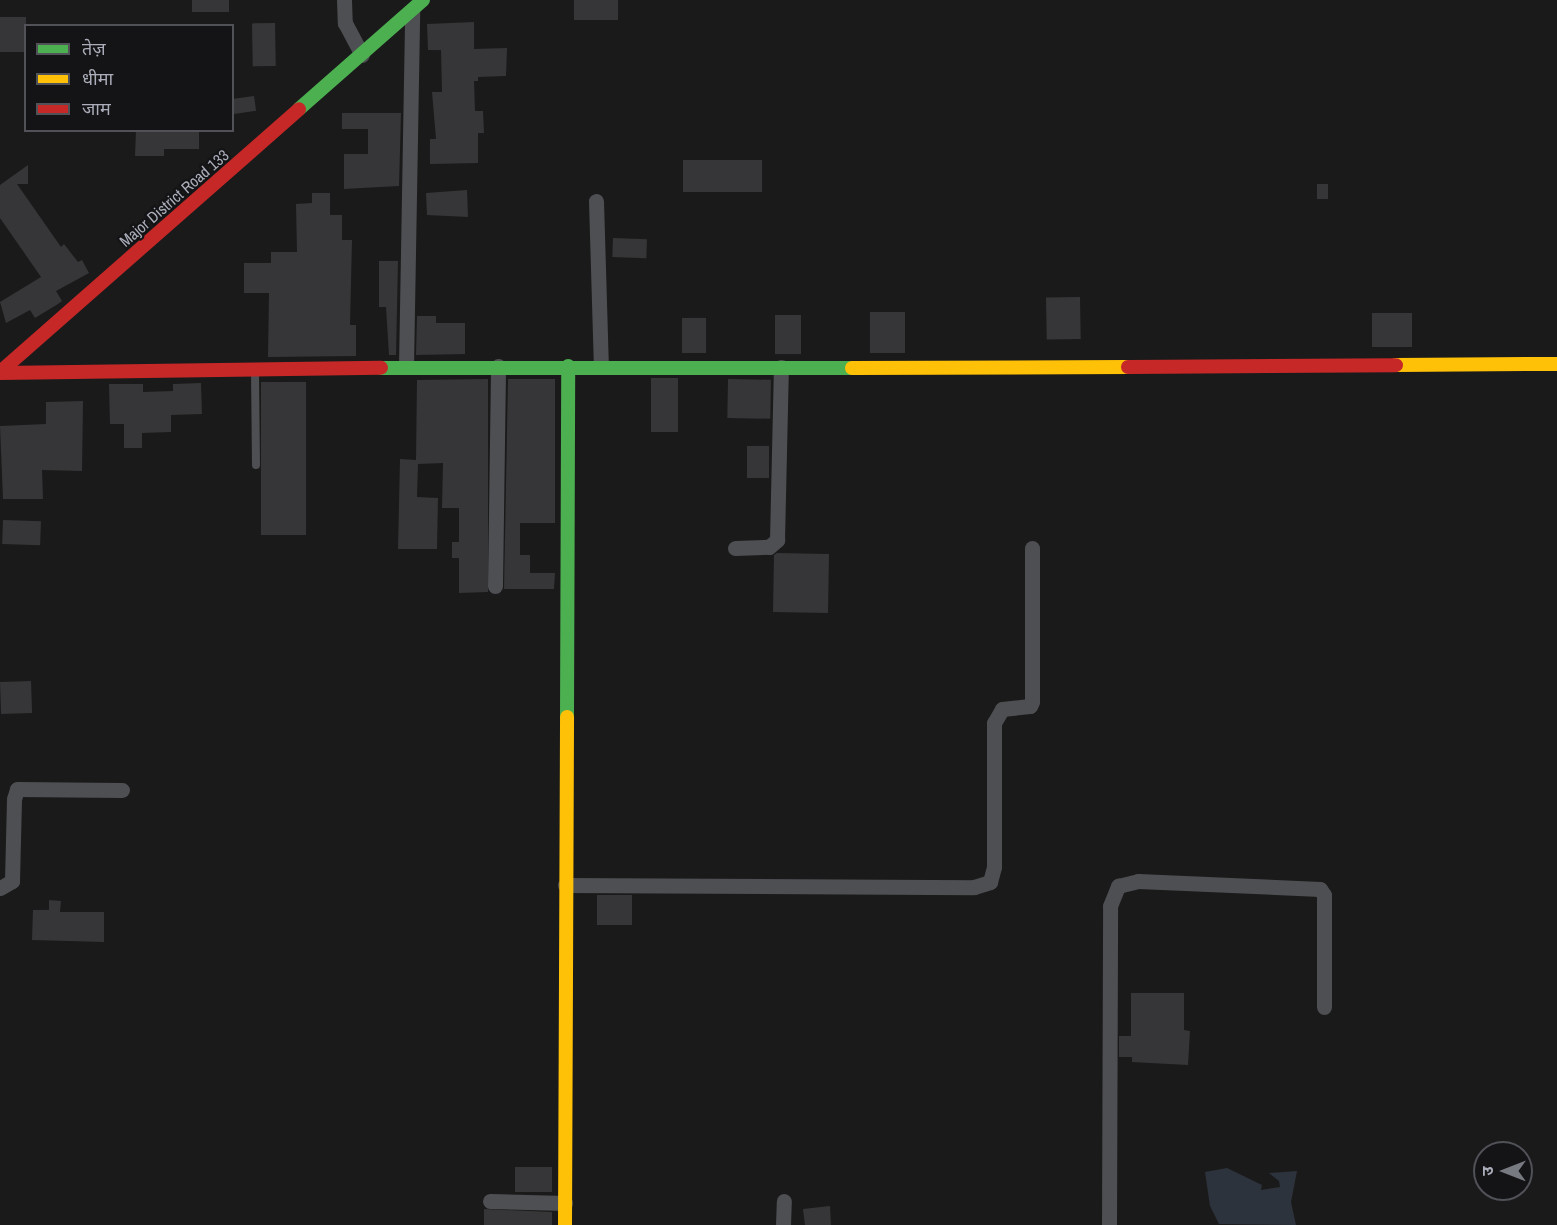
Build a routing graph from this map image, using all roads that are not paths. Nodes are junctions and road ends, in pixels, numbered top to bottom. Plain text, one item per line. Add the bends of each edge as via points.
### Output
1 (344, 0) edge
2 (417, 5) edge
3 (362, 55) junction
4 (596, 201) dead end
5 (1557, 364) edge
6 (600, 365) junction
7 (498, 366) junction
8 (568, 366) junction
9 (406, 367) junction
10 (781, 367) junction
11 (255, 369) junction
12 (0, 372) edge
13 (256, 465) dead end
14 (735, 548) dead end
15 (1032, 548) dead end
16 (495, 586) dead end
17 (122, 790) dead end
18 (565, 885) junction
19 (0, 888) edge
20 (1324, 1008) dead end
21 (490, 1201) dead end
22 (784, 1201) dead end
23 (565, 1203) junction
24 (565, 1225) edge
25 (783, 1225) edge
26 (1109, 1225) edge

1 - 3 street via 345,23
2 - 3 street, Major District Road 133
2 - 9 street
3 - 12 street, Major District Road 133
4 - 6 street
5 - 10 street
6 - 8 street
6 - 10 street
7 - 8 street
7 - 9 street
7 - 16 street
8 - 18 street
9 - 11 street
10 - 14 street via 777,540 769,547
11 - 12 street
11 - 13 lane
15 - 18 street via 1032,702 1030,706 1002,709 994,723 994,867 990,882 974,887
17 - 19 street via 18,789 14,799 12,881
18 - 23 street
20 - 26 street via 1324,895 1320,889 1138,881 1118,886 1110,906
21 - 23 street
22 - 25 street
23 - 24 street

